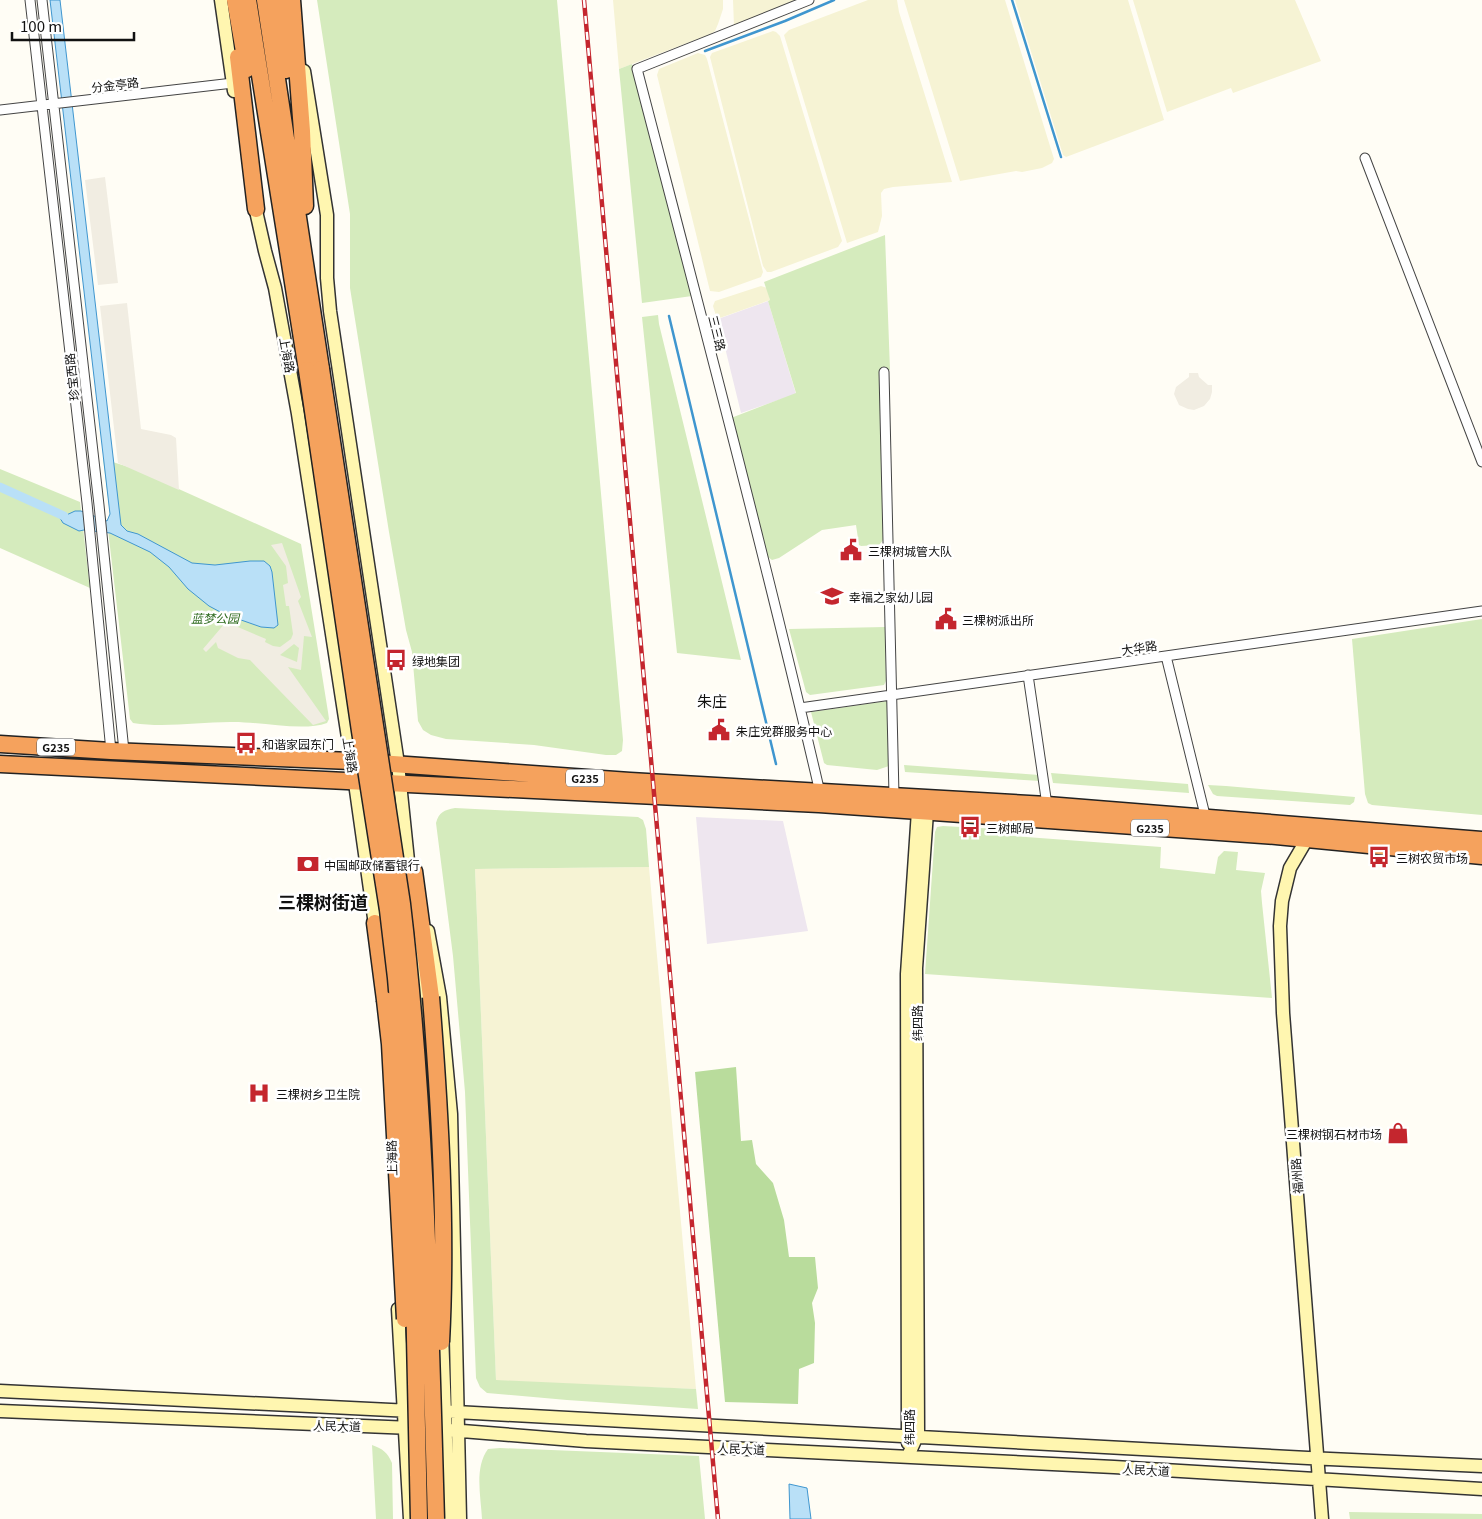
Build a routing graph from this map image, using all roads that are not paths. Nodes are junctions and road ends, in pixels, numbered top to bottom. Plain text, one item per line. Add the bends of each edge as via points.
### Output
1 (30, 0) edge
2 (42, 0) edge
3 (221, 0) edge
4 (234, 0) edge
5 (248, 0) edge
6 (265, 0) edge
7 (278, 0) edge
8 (293, 0) edge
9 (809, 0) edge
10 (233, 83) junction
11 (53, 104) junction
12 (42, 106) junction
13 (0, 110) edge
14 (1364, 158) dead end
15 (256, 209) junction
16 (305, 209) junction
17 (304, 305) junction
18 (314, 369) junction
19 (884, 372) dead end
20 (1482, 462) edge
21 (1482, 611) edge
22 (1166, 656) junction
23 (1028, 675) junction
24 (891, 695) junction
25 (800, 708) junction
26 (0, 744) edge
27 (118, 751) junction
28 (351, 761) junction
29 (0, 764) edge
30 (398, 764) junction
31 (355, 783) junction
32 (818, 784) dead end
33 (402, 792) junction
34 (894, 795) junction
35 (1047, 805) junction
36 (922, 812) junction
37 (1207, 825) junction
38 (1308, 839) junction
39 (1482, 840) edge
40 (1482, 856) edge
41 (414, 871) junction
42 (375, 923) junction
43 (0, 1391) edge
44 (404, 1410) junction
45 (0, 1411) edge
46 (452, 1412) junction
47 (405, 1428) junction
48 (452, 1430) junction
49 (912, 1436) junction
50 (908, 1456) junction
51 (1317, 1459) junction
52 (1482, 1466) edge
53 (1319, 1480) junction
54 (1482, 1489) edge
55 (416, 1514) edge
56 (438, 1519) edge
57 (449, 1519) edge
58 (460, 1519) edge
59 (1322, 1519) edge

1 - 12 street, 珍宝西路
2 - 11 street, 珍宝西路
3 - 10 street, 上海路
4 - 15 highway
4 - 17 highway via 272,210
5 - 17 highway, 上海路
6 - 17 highway, 上海路
7 - 16 highway
8 - 16 highway
8 - 30 street via 327,215 330,311
9 - 25 street, 三三路 via 637,69
10 - 11 street, 分金亭路
10 - 15 street, 上海路
11 - 12 street, 分金亭路
11 - 27 street, 珍宝西路 via 102,537
12 - 13 street, 分金亭路
12 - 27 street, 珍宝西路 via 90,537
14 - 20 street
15 - 28 street, 上海路 via 286,347
16 - 17 highway via 313,275
17 - 18 highway, 上海路
18 - 55 highway, 上海路, bridge via 360,731 396,978 414,1283
18 - 56 highway, 上海路, bridge via 399,884 410,975 426,1187
19 - 24 street
21 - 22 street, 大华路
22 - 23 street, 大华路
22 - 37 street
23 - 24 street, 大华路
23 - 35 street
24 - 25 street, 大华路
24 - 34 street
25 - 32 street, 三三路
26 - 27 highway, G235
27 - 28 highway, G235
28 - 30 highway, G235
28 - 31 street, 上海路
29 - 31 highway, G235
30 - 33 street
30 - 34 highway, G235
31 - 33 highway, G235
31 - 42 street, 上海路
33 - 36 highway, G235 via 819,804
33 - 41 street
33 - 46 street via 432,1110
34 - 35 highway, G235
35 - 37 highway, G235
36 - 37 highway, G235
36 - 49 street, 纬四路 via 907,974
37 - 38 highway, G235
37 - 39 highway, G235
38 - 40 highway, G235
38 - 51 street, 福州路 via 1290,868 1280,926 1284,1023
41 - 46 street via 433,949 451,1114
41 - 56 highway, bridge via 431,997 440,1129 444,1289 440,1370 442,1473
42 - 44 street, 上海路 via 390,1127
42 - 55 highway, bridge via 390,1044
43 - 44 street, 人民大道
44 - 46 street, 人民大道
44 - 47 street, 上海路
45 - 47 street, 人民大道
46 - 48 street
46 - 49 street, 人民大道
47 - 48 street, 人民大道
47 - 55 street, 上海路
48 - 50 street, 人民大道 via 586,1441
48 - 57 street
48 - 58 street
49 - 50 street, 纬四路
49 - 51 street, 人民大道
50 - 53 street, 人民大道
51 - 52 street, 人民大道
51 - 53 street, 福州路
53 - 54 street, 人民大道
53 - 59 street, 福州路

